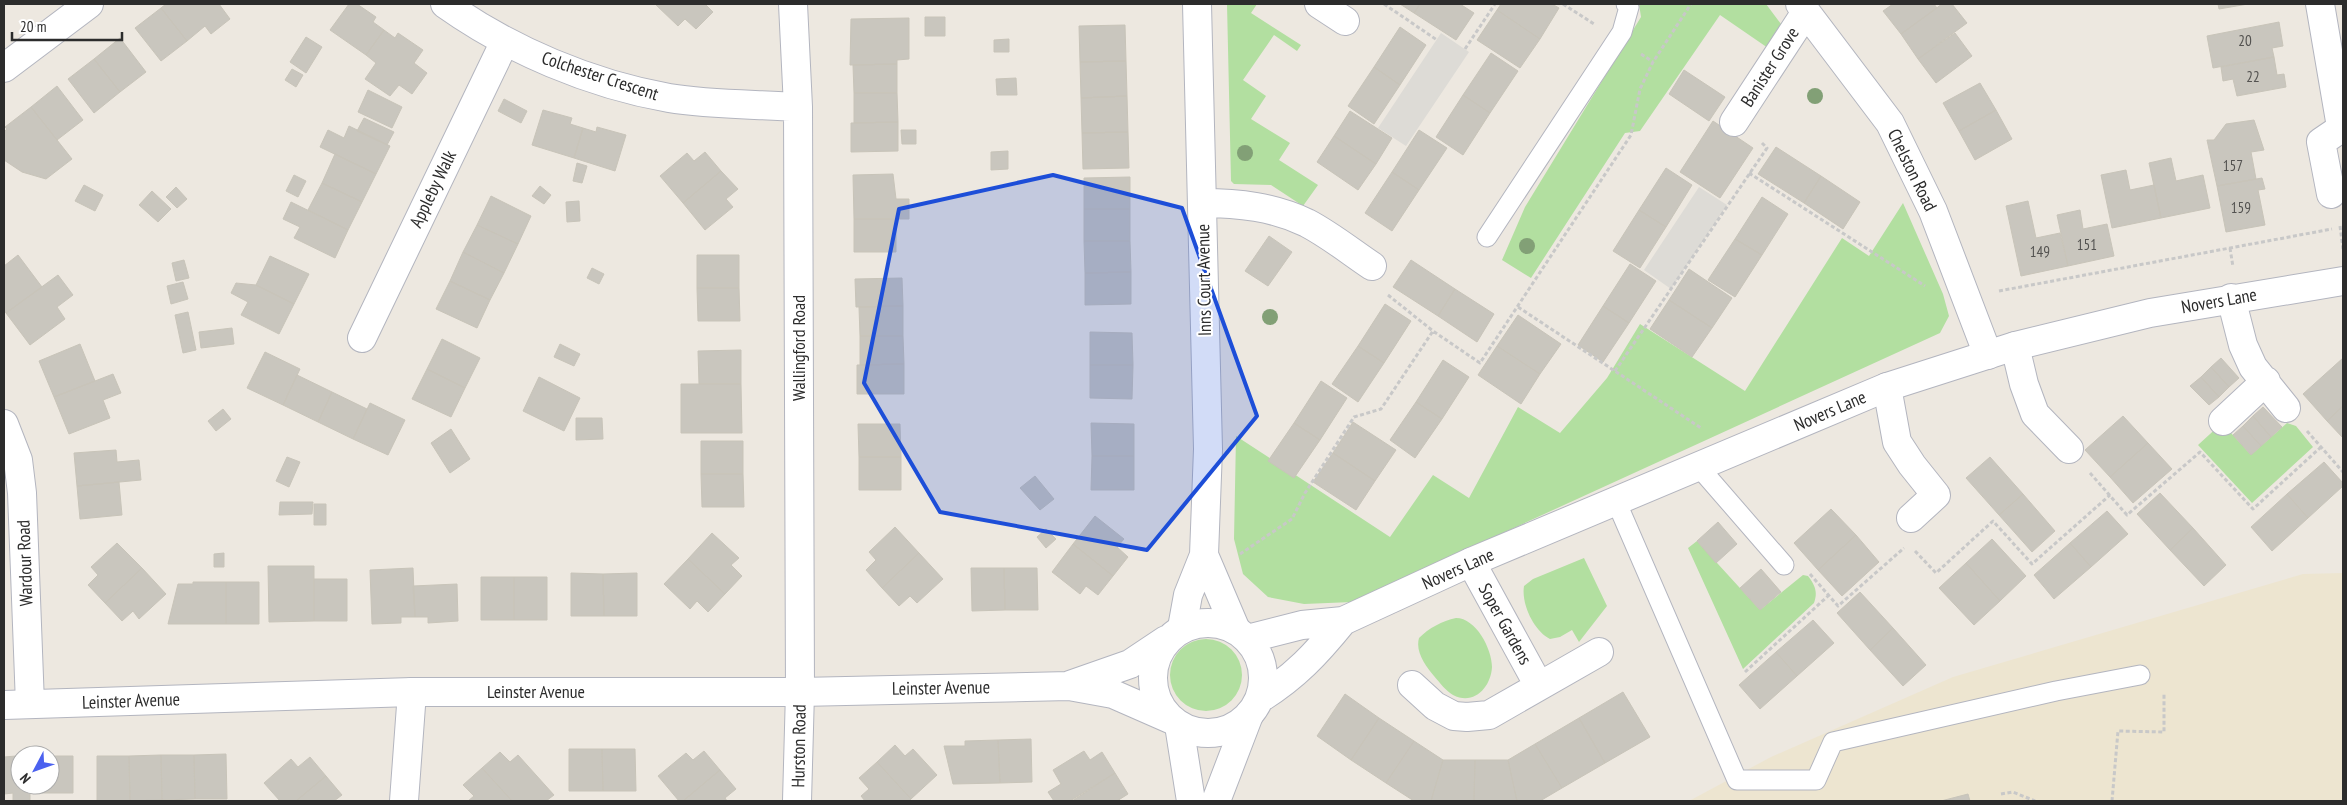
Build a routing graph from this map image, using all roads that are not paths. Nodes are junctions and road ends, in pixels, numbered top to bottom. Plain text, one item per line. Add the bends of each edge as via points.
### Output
1 (89, 4) edge
2 (445, 4) edge
3 (793, 4) edge
4 (1197, 4) edge
5 (1319, 4) edge
6 (1626, 4) edge
7 (2320, 4) edge
8 (1803, 8) edge
9 (1345, 21) dead end
10 (505, 41) junction
11 (4, 68) edge
12 (798, 106) junction
13 (1734, 122) road end
14 (2342, 127) edge
15 (2331, 194) dead end
16 (1202, 203) junction
17 (1488, 237) dead end
18 (1372, 266) road end
19 (2343, 281) edge
20 (2231, 298) junction
21 (362, 338) dead end
22 (2015, 346) junction
23 (1988, 355) junction
24 (2266, 381) junction
25 (1887, 387) junction
26 (2286, 408) road end
27 (2223, 421) dead end
28 (4, 424) edge
29 (2069, 449) road end
30 (1698, 466) junction
31 (1616, 501) junction
32 (1911, 518) dead end
33 (1471, 562) junction
34 (1208, 564) junction
35 (1784, 565) road end
36 (1343, 620) junction
37 (1174, 634) junction
38 (1241, 634) junction
39 (1600, 652) dead end
40 (2140, 675) road end
41 (1412, 685) dead end
42 (1069, 686) junction
43 (1539, 686) junction
44 (412, 692) junction
45 (800, 692) junction
46 (17, 704) edge
47 (1254, 707) junction
48 (1174, 722) junction
49 (404, 801) edge
50 (797, 801) edge
51 (1191, 801) edge
52 (1216, 801) edge

1 - 11 street
2 - 10 street, Colchester Crescent
3 - 12 street, Wallingford Road
4 - 16 street, Inns Court Avenue
5 - 9 street
6 - 17 lane via 1629,7 1622,32
7 - 14 street
8 - 13 street, Banister Grove
8 - 23 street, Chelston Road via 1890,124 1934,211
10 - 12 street, Colchester Crescent via 579,73 668,98
10 - 21 street, Appleby Walk
12 - 45 street, Wallingford Road
14 - 15 street via 2322,142
16 - 18 street via 1266,208 1308,223
16 - 34 street, Inns Court Avenue
19 - 20 street, Novers Lane
20 - 22 street, Novers Lane via 2150,313
20 - 24 street via 2243,345 2253,367
22 - 23 street, Novers Lane
22 - 29 street via 2035,414
23 - 25 street, Novers Lane
24 - 26 street
24 - 27 street
25 - 30 street, Novers Lane
25 - 32 street via 1897,442 1936,495
28 - 46 street, Wardour Road via 18,460 22,493
30 - 31 street, Novers Lane
30 - 35 lane
31 - 33 street, Novers Lane
31 - 40 lane via 1738,780 1816,780 1832,742
33 - 36 street, Novers Lane
33 - 43 street, Soper Gardens
34 - 37 street, Inns Court Avenue via 1188,595
34 - 38 street, Inns Court Avenue
36 - 38 street, Novers Lane
36 - 47 street, Novers Lane via 1313,657
37 - 38 street via 1207,622
37 - 42 street, Leinster Avenue via 1130,664
37 - 48 street via 1156,656 1152,675 1158,704
38 - 47 street via 1256,651 1262,668 1263,680
39 - 43 street, Soper Gardens
41 - 43 street, Soper Gardens via 1434,706 1454,716 1468,717 1489,715
42 - 45 street, Leinster Avenue
42 - 48 street, Leinster Avenue via 1114,694
44 - 45 street, Leinster Avenue
44 - 46 street, Leinster Avenue
44 - 49 street
45 - 50 street, Hurston Road
47 - 48 street via 1234,727 1216,733 1186,730
47 - 52 street
48 - 51 street

